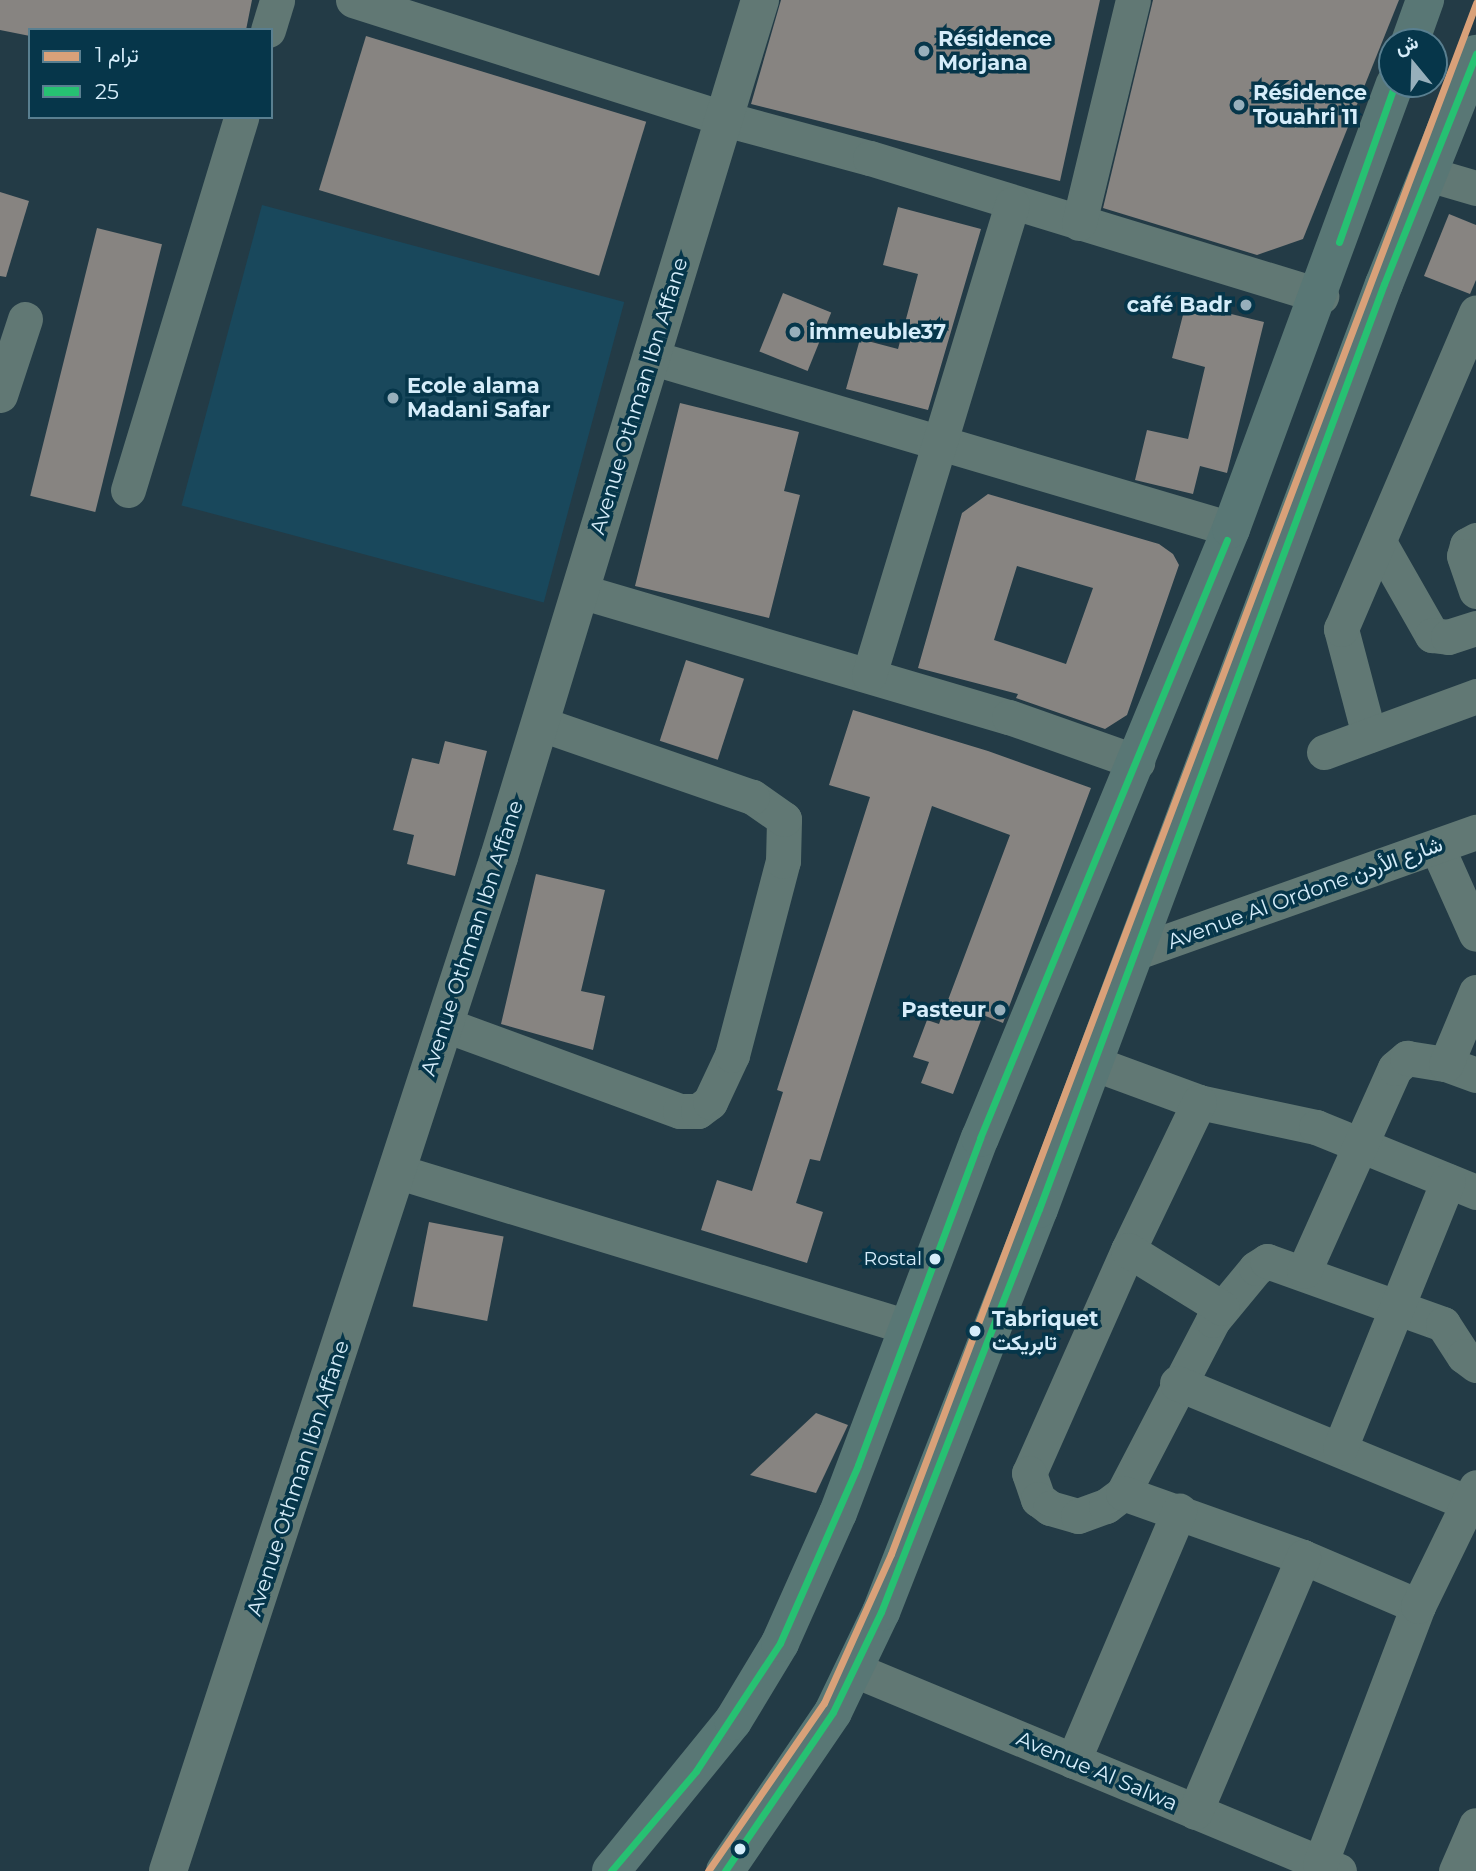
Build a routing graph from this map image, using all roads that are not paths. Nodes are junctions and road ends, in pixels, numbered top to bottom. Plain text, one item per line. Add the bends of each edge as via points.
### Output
1 (278, 0) edge
2 (353, 0) edge
3 (760, 0) edge
4 (1133, 0) edge
5 (1425, 0) edge
6 (269, 28) edge
7 (1415, 28) edge
8 (1476, 54) edge
9 (1390, 98) edge
10 (240, 119) edge
11 (725, 120) junction
12 (1462, 122) edge
13 (1428, 174) junction
14 (1476, 188) edge
15 (1012, 204) junction
16 (1079, 223) junction
17 (1321, 296) junction
18 (1476, 313) edge
19 (25, 319) dead end
20 (650, 357) junction
21 (0, 395) edge
22 (939, 439) junction
23 (128, 490) dead end
24 (1231, 529) junction
25 (1476, 540) edge
26 (1380, 544) junction
27 (580, 591) junction
28 (1476, 591) edge
29 (1476, 628) edge
30 (869, 675) junction
31 (1476, 696) edge
32 (541, 724) junction
33 (1368, 735) junction
34 (1324, 752) dead end
35 (1137, 762) junction
36 (1476, 832) edge
37 (1437, 847) junction
38 (1476, 934) edge
39 (1135, 953) junction
40 (1476, 992) edge
41 (443, 1024) junction
42 (1093, 1063) junction
43 (1461, 1069) edge
44 (1199, 1102) junction
45 (1363, 1146) junction
46 (396, 1171) junction
47 (1462, 1186) edge
48 (1128, 1250) junction
49 (1304, 1270) junction
50 (1222, 1308) junction
51 (1396, 1310) junction
52 (908, 1327) junction
53 (1476, 1365) edge
54 (1177, 1383) junction
55 (1340, 1448) junction
56 (1123, 1493) junction
57 (1472, 1495) edge
58 (1179, 1511) junction
59 (1303, 1557) junction
60 (1418, 1606) junction
61 (855, 1670) junction
62 (1073, 1761) junction
63 (1195, 1812) junction
64 (1476, 1825) edge
65 (1313, 1866) edge
66 (168, 1871) edge
67 (611, 1871) edge
68 (725, 1871) edge
69 (1456, 1871) edge

1 - 6 street
2 - 11 street
3 - 11 street, Avenue Othman Ibn Affane
4 - 16 street
5 - 7 main road
8 - 12 main road
9 - 17 main road
10 - 23 street
11 - 15 street via 870,158
11 - 20 street, Avenue Othman Ibn Affane
12 - 13 main road
13 - 14 street
13 - 39 main road
15 - 16 street
15 - 22 street
16 - 17 street
17 - 24 main road
18 - 26 street
19 - 21 street
20 - 22 street
20 - 27 street, Avenue Othman Ibn Affane
22 - 24 street
22 - 30 street
24 - 35 main road
25 - 28 street via 1467,545 1464,556
26 - 29 street via 1432,635 1448,638
26 - 33 street via 1341,629
27 - 30 street
27 - 32 street, Avenue Othman Ibn Affane
30 - 35 street
31 - 33 street
32 - 41 street, Avenue Othman Ibn Affane
32 - 41 street via 752,797 783,818 783,862 732,1055 710,1102 698,1111 680,1111
33 - 34 street
35 - 52 main road via 979,1138
36 - 37 street, Avenue Al Ordone شارع الأردن
37 - 38 street
37 - 39 street, Avenue Al Ordone شارع الأردن
39 - 42 main road
40 - 43 street
41 - 46 street, Avenue Othman Ibn Affane
42 - 44 street
42 - 61 main road via 931,1490
43 - 45 street via 1416,1058 1400,1062
44 - 45 street via 1316,1127
44 - 48 street
45 - 47 street
45 - 49 street
46 - 52 street
46 - 66 street, Avenue Othman Ibn Affane
47 - 51 street
48 - 50 street
48 - 56 street via 1029,1481 1038,1499 1050,1508 1078,1516 1106,1506
49 - 50 street via 1263,1263
49 - 51 street
50 - 54 street
51 - 53 street via 1443,1324
51 - 55 street
52 - 67 main road via 858,1465 780,1643 696,1771
54 - 55 street
54 - 56 street
55 - 57 street
56 - 58 street
57 - 60 street
58 - 59 street
58 - 62 street
59 - 60 street
59 - 63 street
60 - 65 street
61 - 62 street, Avenue Al Salwa
61 - 68 main road via 805,1757
62 - 63 street, Avenue Al Salwa
63 - 65 street, Avenue Al Salwa
64 - 69 street

